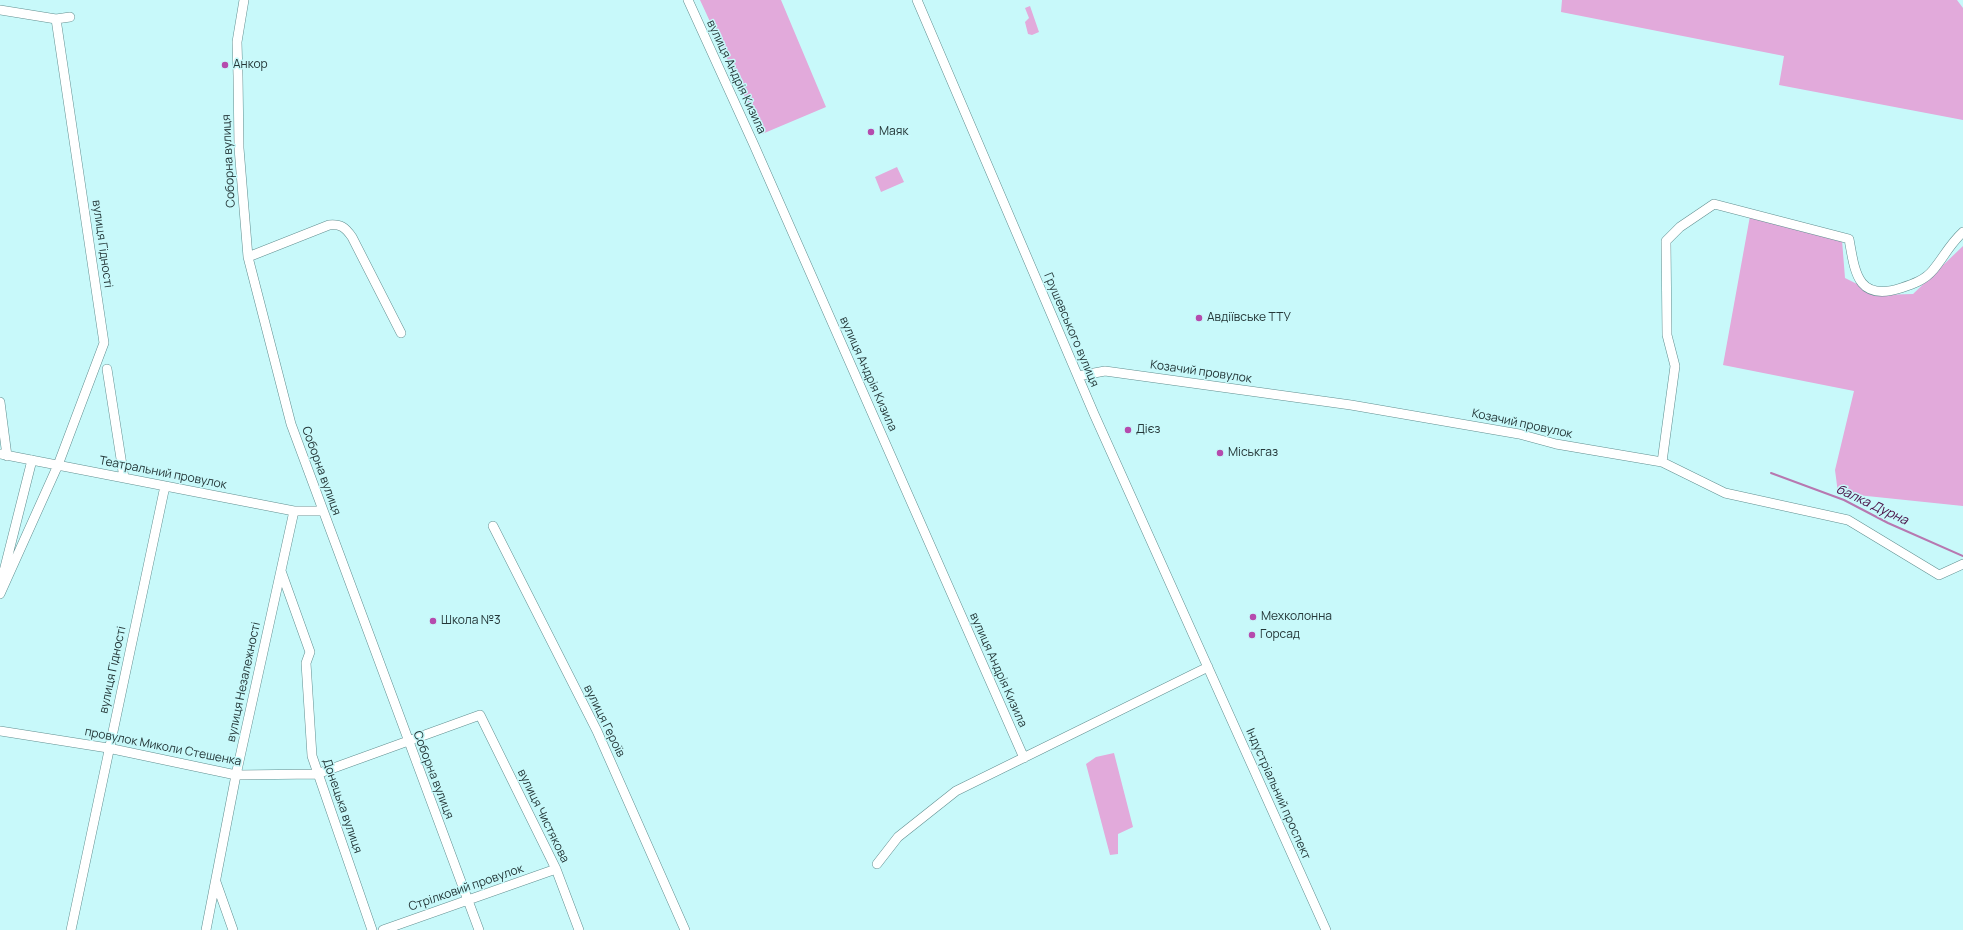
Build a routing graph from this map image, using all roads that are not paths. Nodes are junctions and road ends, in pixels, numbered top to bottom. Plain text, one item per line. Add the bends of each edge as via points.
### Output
1 (244, 0) edge
2 (688, 0) edge
3 (918, 0) edge
4 (0, 10) edge
5 (70, 17) dead end
6 (56, 19) junction
7 (1963, 232) edge
8 (248, 256) junction
9 (401, 333) dead end
10 (107, 369) dead end
11 (1078, 376) junction
12 (0, 402) edge
13 (4, 455) edge
14 (32, 460) junction
15 (1662, 462) junction
16 (58, 465) junction
17 (124, 478) junction
18 (165, 486) junction
19 (294, 511) junction
20 (322, 511) junction
21 (493, 526) dead end
22 (1963, 564) edge
23 (281, 571) junction
24 (0, 588) edge
25 (0, 594) edge
26 (1208, 668) junction
27 (480, 715) joint
28 (0, 731) edge
29 (408, 740) junction
30 (108, 748) junction
31 (1024, 758) junction
32 (317, 774) junction
33 (236, 775) junction
34 (877, 864) dead end
35 (556, 869) junction
36 (215, 880) junction
37 (468, 900) junction
38 (71, 930) edge
39 (206, 930) edge
40 (233, 930) edge
41 (372, 930) edge
42 (383, 930) edge
43 (478, 930) edge
44 (579, 930) edge
45 (685, 930) edge
46 (1326, 930) edge

1 - 8 street, Соборна вулиця via 238,42 239,148
2 - 31 street, вулиця Андрія Кизила
3 - 11 street, Грушевського вулиця
4 - 6 street
5 - 6 street
6 - 16 street, вулиця Гідності via 104,343
7 - 15 street via 1922,280 1886,292 1875,291 1864,285 1856,273 1849,239 1714,204 1680,227 1666,241 1667,335 1675,366
8 - 9 street via 329,225 344,226 352,236
8 - 20 street, Соборна вулиця via 291,424
10 - 17 street
11 - 15 street, Козачий провулок via 1105,371 1351,405
11 - 26 street, Грушевського вулиця
12 - 13 street
13 - 14 street, Театральний провулок
14 - 16 street, Театральний провулок
14 - 24 street
15 - 22 street, Козачий провулок via 1725,493 1848,520 1938,575
16 - 17 street, Театральний провулок
16 - 25 street, вулиця Гідності
17 - 18 street, Театральний провулок
18 - 19 street, Театральний провулок
18 - 30 street, вулиця Гідності
19 - 20 street, Театральний провулок
19 - 23 street, вулиця Незалежності
20 - 29 street, Соборна вулиця
21 - 45 street, вулиця Героїв via 597,731
23 - 32 street, Донецька вулиця via 310,652 306,663 312,756
23 - 33 street, вулиця Незалежності
26 - 31 street
26 - 46 street, Індустріальний проспект
27 - 29 street, провулок Миколи Стешенка
27 - 35 street, вулиця Чистякова
28 - 30 street, провулок Миколи Стешенка
29 - 32 street, провулок Миколи Стешенка
29 - 37 street, Соборна вулиця
30 - 33 street, провулок Миколи Стешенка
30 - 38 street, вулиця Гідності
31 - 34 street via 956,790 898,837
32 - 33 street, провулок Миколи Стешенка
32 - 41 street, Донецька вулиця
33 - 36 street, вулиця Незалежності
35 - 37 street, Стрілковий провулок
35 - 44 street, вулиця Чистякова
36 - 39 street, вулиця Незалежності
36 - 40 street
37 - 42 street, Стрілковий провулок
37 - 43 street, Соборна вулиця

